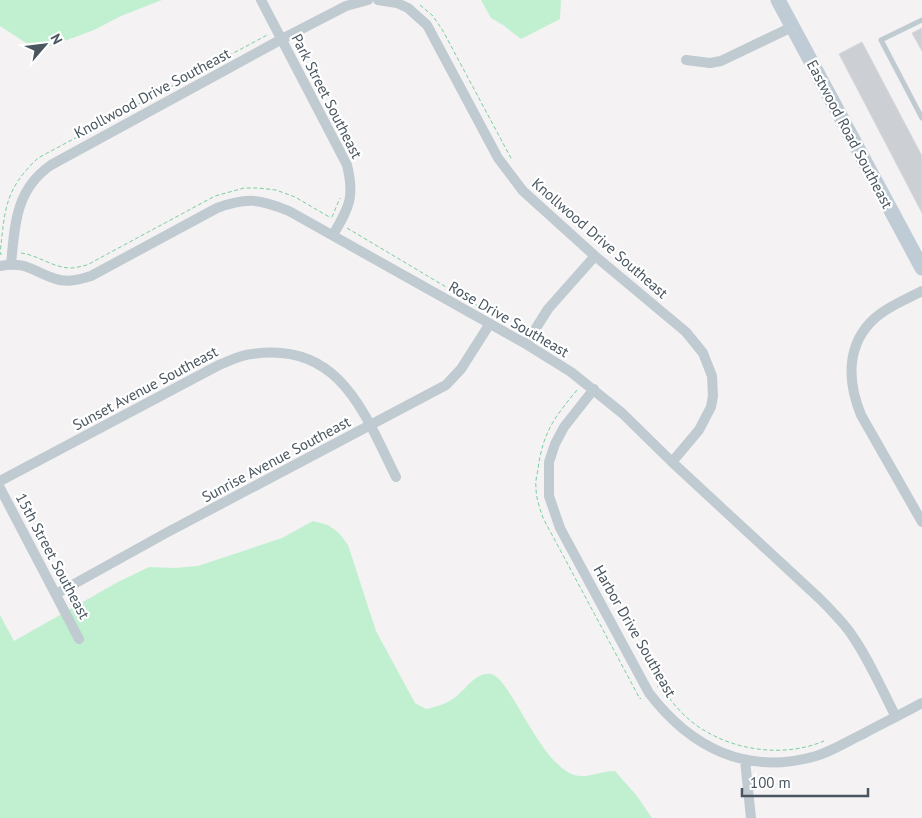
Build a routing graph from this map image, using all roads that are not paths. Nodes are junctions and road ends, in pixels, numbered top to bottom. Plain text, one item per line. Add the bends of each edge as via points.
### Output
1 (261, 0) edge
2 (368, 0) edge
3 (378, 0) edge
4 (778, 0) edge
5 (922, 20) edge
6 (792, 27) junction
7 (275, 39) junction
8 (686, 60) dead end
9 (922, 118) edge
10 (333, 236) junction
11 (595, 256) junction
12 (5, 265) edge
13 (922, 268) edge
14 (922, 291) edge
15 (489, 325) junction
16 (526, 344) junction
17 (594, 389) junction
18 (370, 426) junction
19 (672, 462) junction
20 (396, 477) dead end
21 (0, 482) edge
22 (0, 488) edge
23 (922, 522) edge
24 (56, 594) junction
25 (79, 639) dead end
26 (922, 703) edge
27 (896, 717) junction
28 (745, 760) junction
29 (751, 818) edge

1 - 7 street, Park Street Southeast
2 - 7 street, Knollwood Drive Southeast via 346,6
3 - 11 street, Knollwood Drive Southeast via 408,8 428,25 509,174 523,192
4 - 6 street, Eastwood Road Southeast
5 - 9 lane via 882,40
6 - 8 street via 721,61
6 - 13 street, Eastwood Road Southeast
7 - 10 street, Park Street Southeast via 348,165 352,193
7 - 12 street, Knollwood Drive Southeast via 38,173 20,203
10 - 12 street, Rose Drive Southeast via 290,210 251,200 217,208 91,276 77,280 58,280 35,269
10 - 15 street, Rose Drive Southeast
11 - 16 street via 548,309
11 - 19 street, Knollwood Drive Southeast via 686,332 709,365 713,396 709,414
14 - 23 street via 876,317 863,330 854,353 851,378 861,415
15 - 16 street, Rose Drive Southeast
15 - 18 street, Sunrise Avenue Southeast via 461,369 446,385
16 - 17 street, Rose Drive Southeast
17 - 19 street, Rose Drive Southeast
17 - 28 street, Harbor Drive Southeast via 564,428 549,462 549,496 560,528 649,693 663,711 696,739
18 - 20 street, Sunset Avenue Southeast
18 - 21 street, Sunset Avenue Southeast via 355,397 330,371 282,352 250,354 219,365
18 - 24 street, Sunrise Avenue Southeast
19 - 27 street, Rose Drive Southeast via 838,617 860,649
22 - 24 street, 15th Street Southeast
24 - 25 street, 15th Street Southeast
26 - 27 street, Harbor Drive Southeast
27 - 28 street, Harbor Drive Southeast via 816,756 770,762
28 - 29 street

